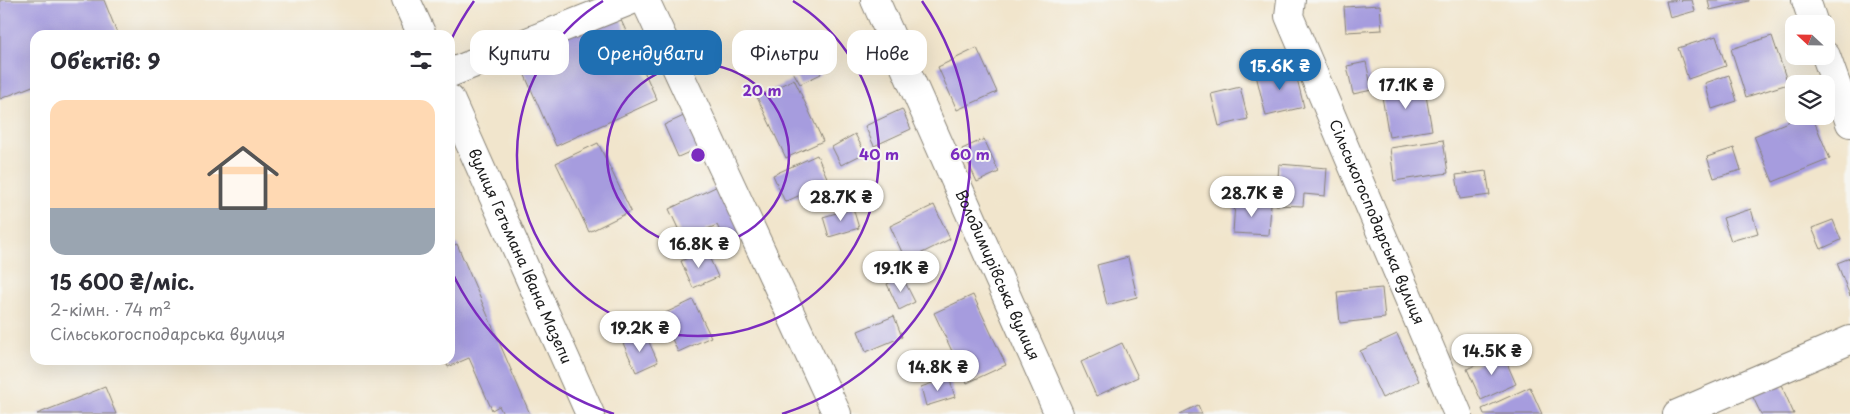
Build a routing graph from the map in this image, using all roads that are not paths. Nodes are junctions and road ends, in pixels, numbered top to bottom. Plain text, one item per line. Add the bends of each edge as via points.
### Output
1 (406, 0) edge
2 (632, 0) edge
3 (645, 0) edge
4 (875, 0) edge
5 (1291, 0) edge
6 (1806, 0) edge
7 (1811, 15) edge
8 (420, 30) edge
9 (1829, 65) edge
10 (455, 71) edge
11 (455, 110) edge
12 (1850, 123) edge
13 (1850, 340) edge
14 (590, 414) edge
15 (837, 414) edge
16 (1059, 414) edge
17 (1458, 414) edge
18 (1677, 414) edge

1 - 8 street
2 - 10 street
3 - 15 street
4 - 16 street, Володимирівська вулиця
5 - 17 street, Сільськогосподарська вулиця via 1289,16
6 - 7 street
9 - 12 street
11 - 14 street, вулиця Гетьмана Івана Мазепи
13 - 18 street

